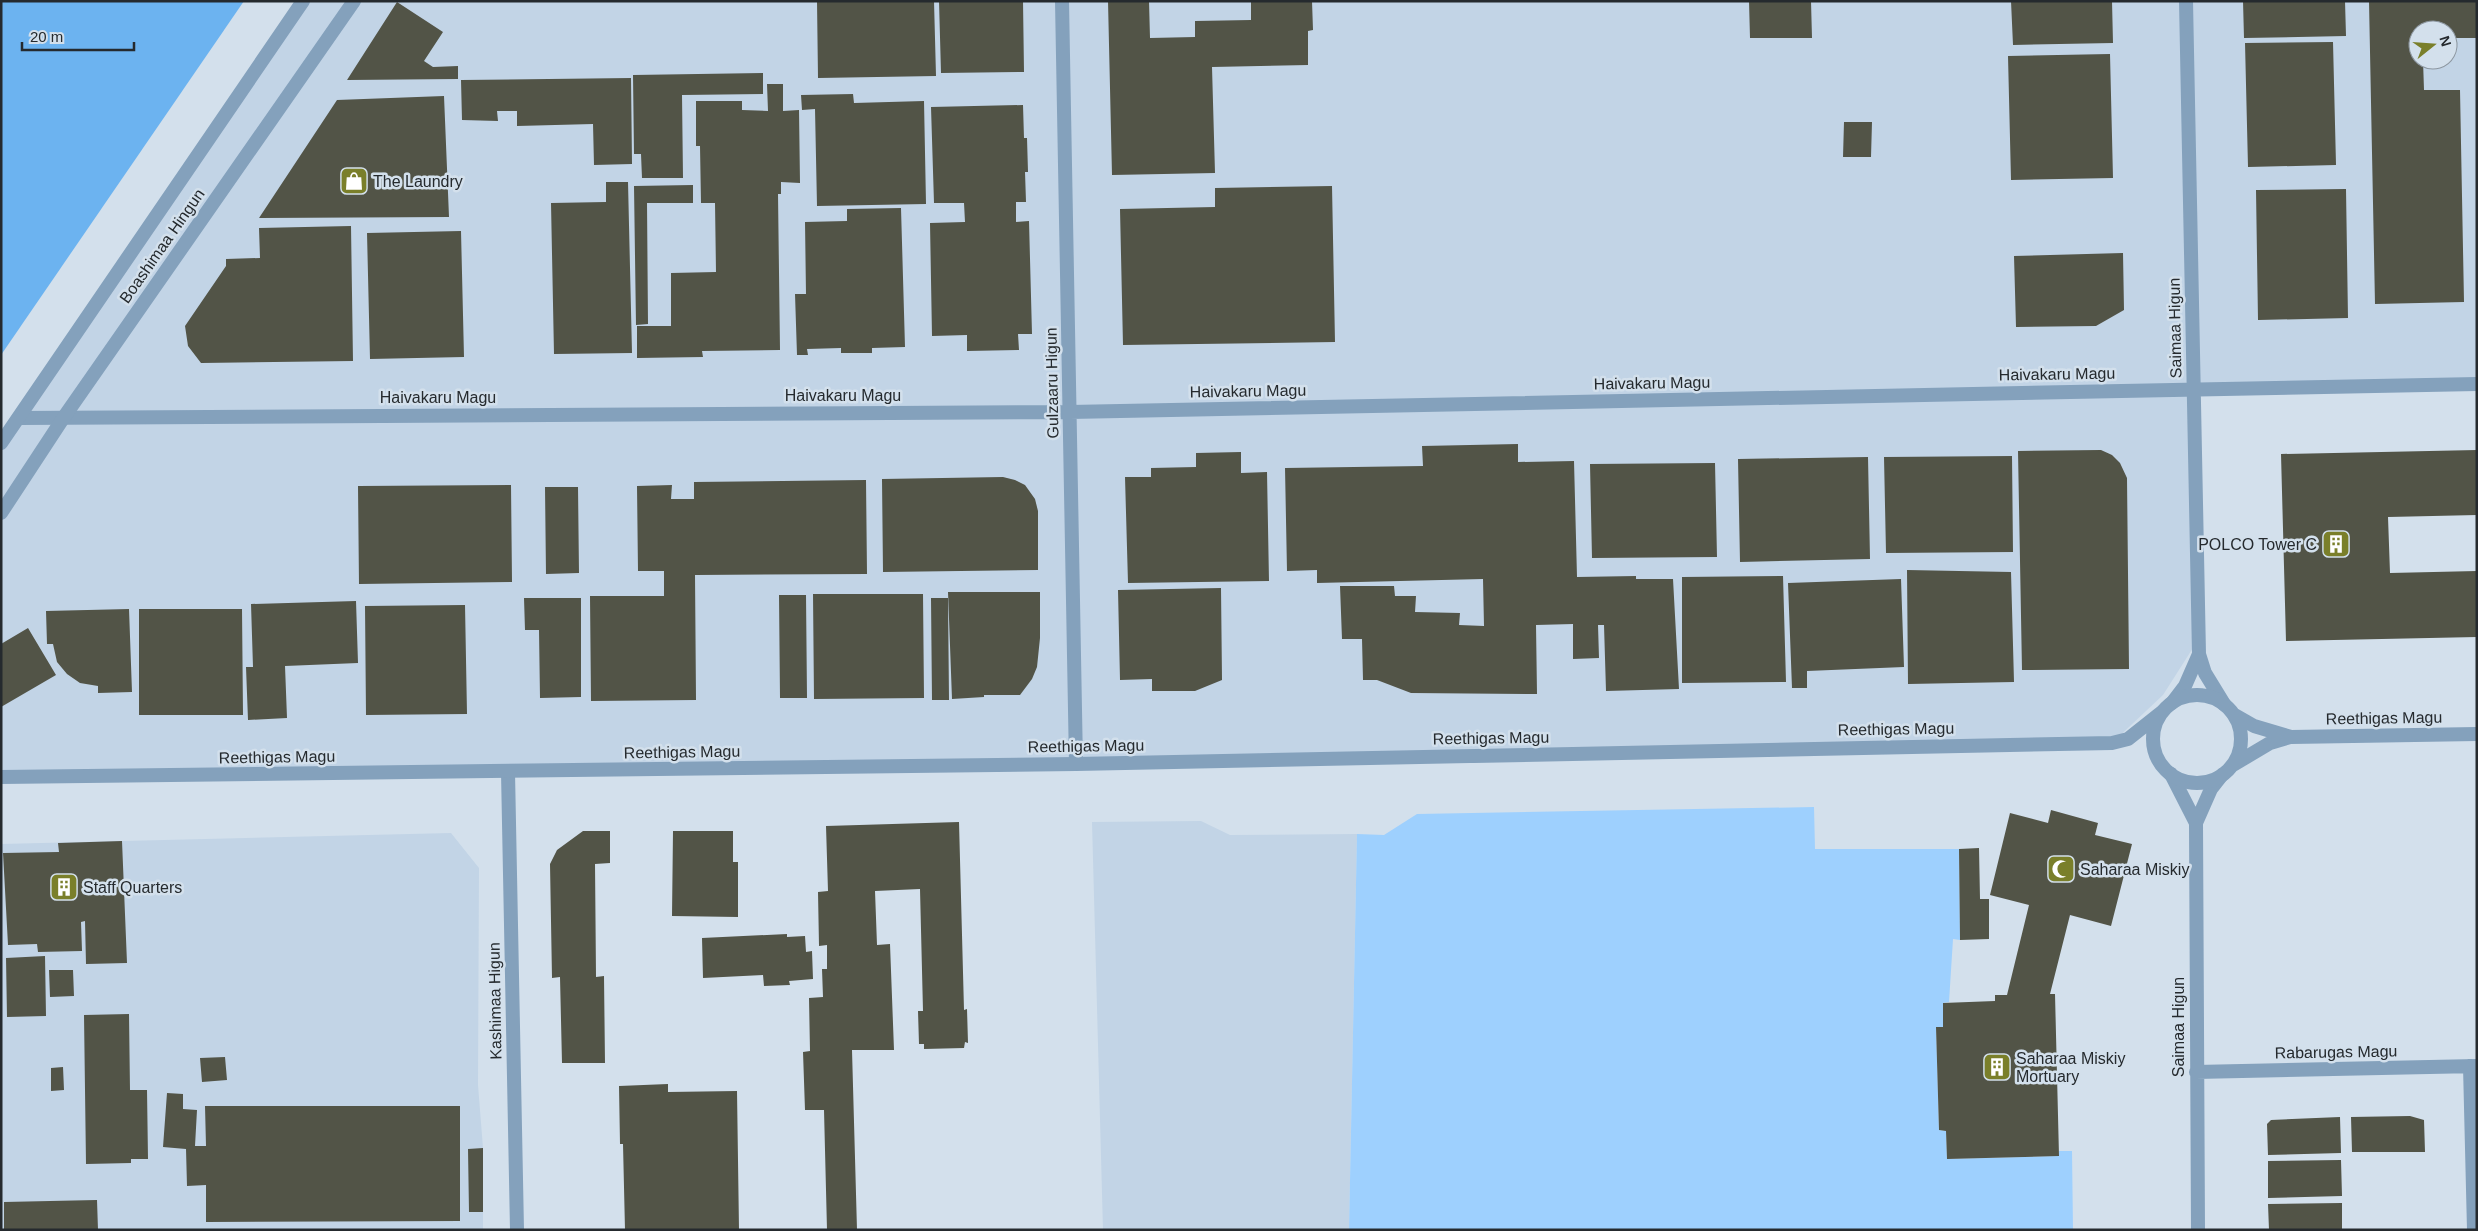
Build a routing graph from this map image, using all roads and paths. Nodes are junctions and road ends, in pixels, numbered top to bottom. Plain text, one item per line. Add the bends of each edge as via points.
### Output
1 (303, 1) edge
2 (354, 1) edge
3 (1062, 1) edge
4 (2186, 1) edge
5 (2477, 384) edge
6 (2194, 389) junction
7 (1070, 412) junction
8 (64, 417) junction
9 (19, 418) junction
10 (1, 443) edge
11 (1, 513) edge
12 (2199, 654) junction
13 (2167, 707) junction
14 (2229, 709) junction
15 (2477, 734) edge
16 (2291, 737) junction
17 (1076, 764) junction
18 (2227, 770) junction
19 (508, 772) junction
20 (2171, 774) junction
21 (1, 777) edge
22 (2196, 823) junction
23 (2474, 1066) edge
24 (2196, 1072) junction
25 (516, 1230) edge
26 (2198, 1230) edge
27 (2474, 1230) edge

1 - 9 street, Boashimaa Hingun
2 - 8 street, Boashimaa Hingun
3 - 7 street, Gulzaaru Higun
4 - 6 street, Saimaa Higun
5 - 6 street, Haivakaru Magu
6 - 7 street, Haivakaru Magu
6 - 12 street, Saimaa Higun
7 - 8 street, Haivakaru Magu
7 - 17 street, Gulzaaru Higun
8 - 9 street, Haivakaru Magu
8 - 11 street, Boashimaa Hingun
9 - 10 street, Boashimaa Hingun
12 - 13 street, Saimaa Higun via 2185,686
12 - 14 street, Saimaa Higun via 2205,673
13 - 14 street via 2184,696 2198,695 2211,697
13 - 17 street, Reethigas Magu via 2128,739 2112,742
13 - 20 street via 2156,724 2153,738 2161,764
14 - 16 street, Reethigas Magu via 2254,726
14 - 18 street via 2239,726 2241,740 2238,753
15 - 16 street, Reethigas Magu
16 - 18 street, Reethigas Magu via 2270,744
17 - 19 street, Reethigas Magu
18 - 20 street via 2210,781 2196,783
18 - 22 street, Saimaa Higun via 2210,788
19 - 21 street, Reethigas Magu
19 - 25 street, Kashimaa Higun
20 - 22 street, Saimaa Higun
22 - 24 street, Saimaa Higun
23 - 24 street, Rabarugas Magu
23 - 27 street
24 - 26 street, Saimaa Higun

